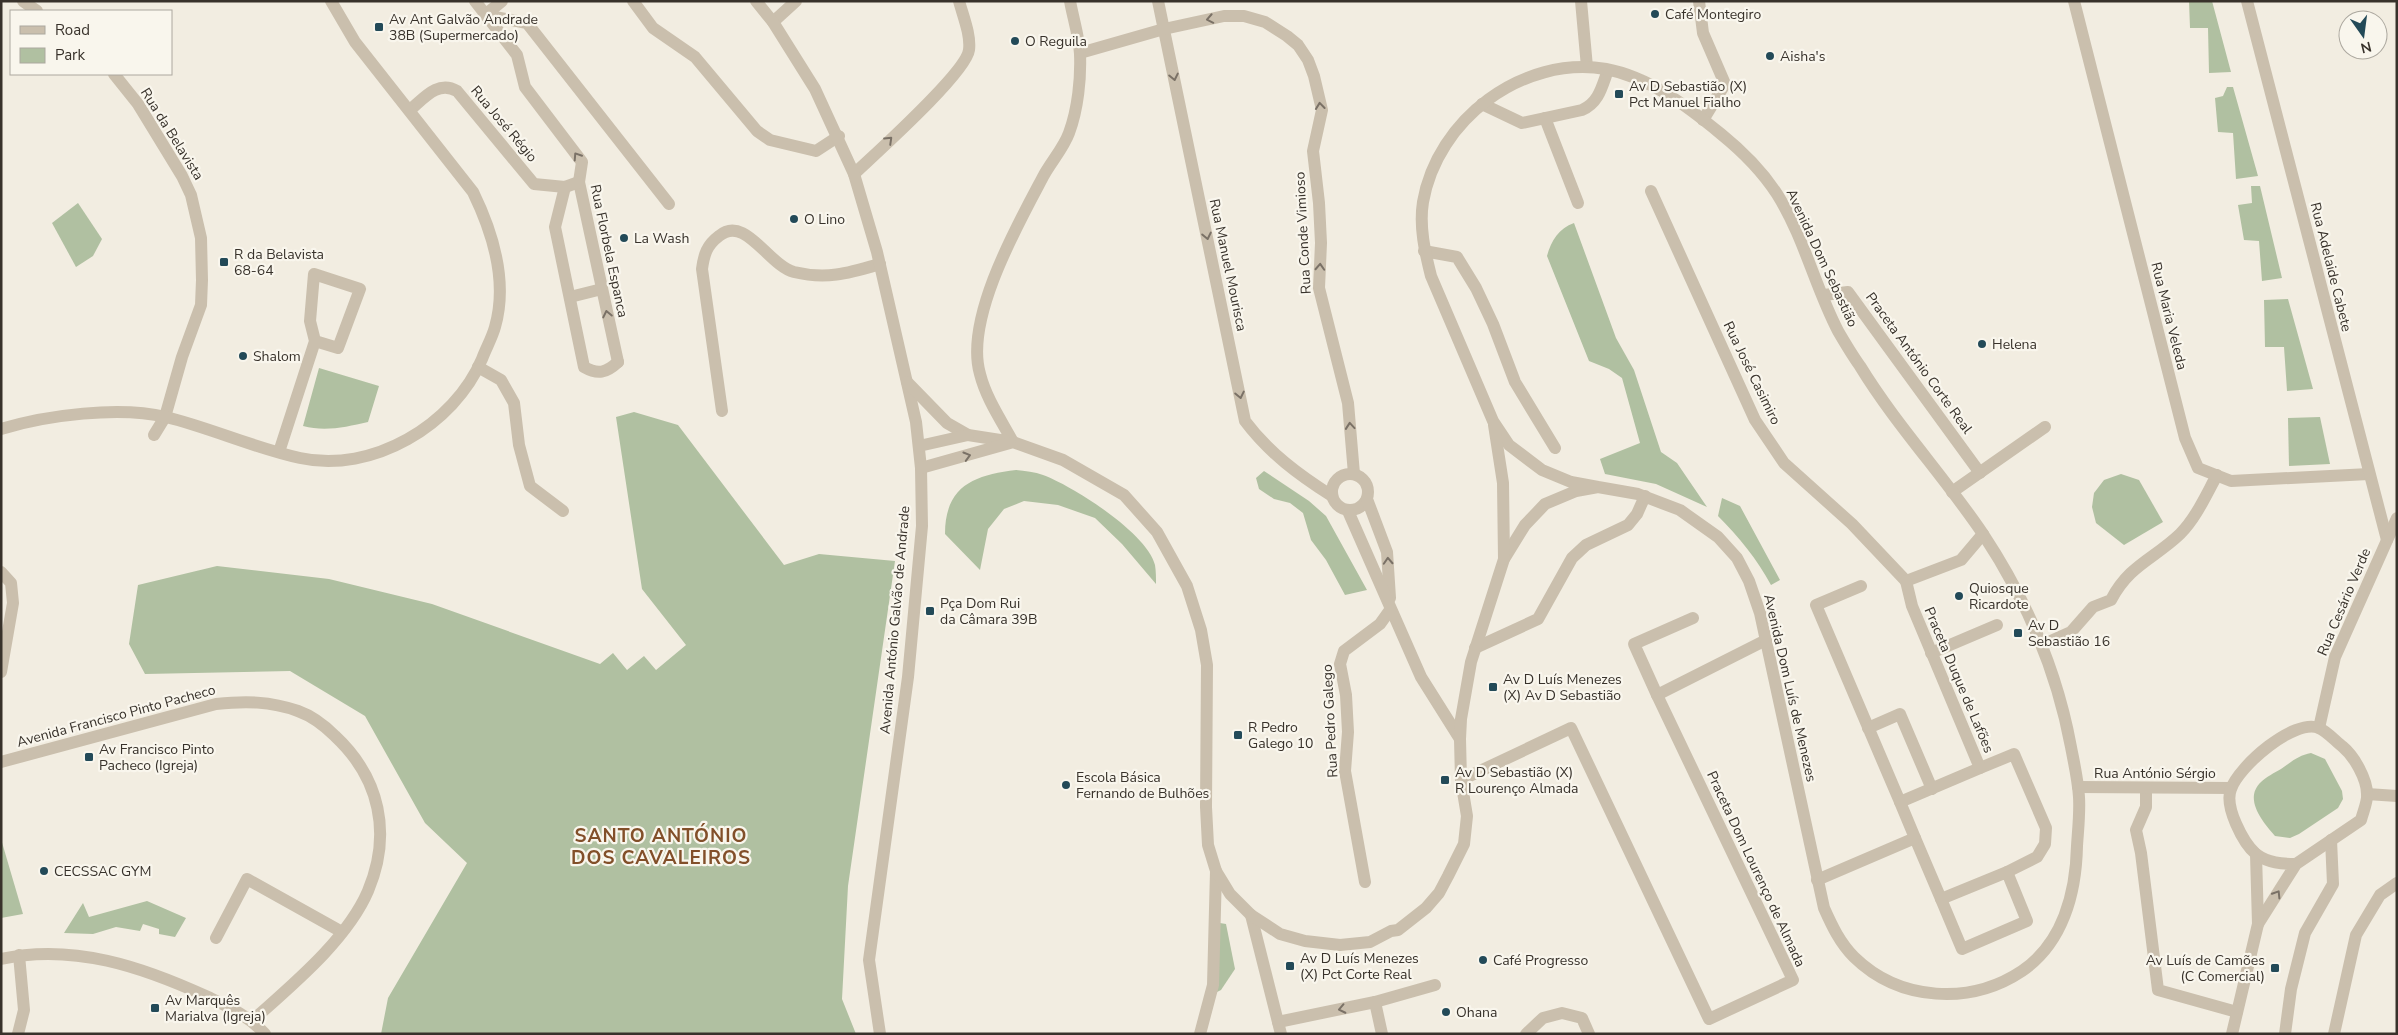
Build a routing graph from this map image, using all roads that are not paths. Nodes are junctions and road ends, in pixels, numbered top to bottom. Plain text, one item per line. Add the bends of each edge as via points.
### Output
1 (23, 1) edge
2 (331, 1) edge
3 (475, 1) edge
4 (502, 1) edge
5 (632, 1) edge
6 (756, 1) edge
7 (796, 1) edge
8 (959, 1) edge
9 (1070, 1) edge
10 (1158, 1) edge
11 (1581, 1) edge
12 (1699, 1) edge
13 (2074, 1) edge
14 (2247, 1) edge
15 (36, 10) edge
16 (485, 15) junction
17 (773, 22) junction
18 (1164, 29) junction
19 (1080, 53) junction
20 (1587, 67) junction
21 (1608, 70) junction
22 (115, 75) edge
23 (1482, 104) junction
24 (410, 110) junction
25 (1545, 118) junction
26 (1703, 120) junction
27 (839, 136) junction
28 (854, 174) junction
29 (579, 182) junction
30 (565, 186) junction
31 (1651, 191) dead end
32 (669, 204) dead end
33 (1578, 204) dead end
34 (1424, 251) junction
35 (880, 264) junction
36 (602, 288) junction
37 (1824, 295) junction
38 (570, 297) junction
39 (315, 341) junction
40 (478, 366) junction
41 (908, 382) junction
42 (722, 411) dead end
43 (165, 417) junction
44 (1493, 421) junction
45 (2045, 427) dead end
46 (1, 429) edge
47 (968, 434) junction
48 (154, 435) dead end
49 (1013, 442) junction
50 (919, 446) junction
51 (1555, 448) dead end
52 (279, 452) junction
53 (921, 468) junction
54 (1980, 473) junction
55 (1354, 474) junction
56 (2369, 474) junction
57 (2218, 475) junction
58 (1598, 487) junction
59 (1952, 492) junction
60 (1332, 496) junction
61 (1645, 496) junction
62 (1367, 498) junction
63 (563, 511) dead end
64 (1348, 511) junction
65 (2397, 518) edge
66 (1983, 534) junction
67 (2387, 540) junction
68 (1504, 559) junction
69 (1, 572) edge
70 (1906, 581) junction
71 (1861, 586) dead end
72 (1390, 610) junction
73 (1693, 618) dead end
74 (1998, 625) dead end
75 (1766, 640) junction
76 (2042, 645) junction
77 (1476, 648) junction
78 (1931, 653) junction
79 (1, 672) edge
80 (1657, 695) junction
81 (1868, 728) junction
82 (2319, 728) junction
83 (1460, 739) junction
84 (1, 762) edge
85 (1980, 768) junction
86 (1461, 780) junction
87 (2078, 787) junction
88 (1932, 788) junction
89 (2146, 788) junction
90 (2231, 788) junction
91 (2368, 794) junction
92 (2397, 796) edge
93 (1900, 802) junction
94 (1915, 838) junction
95 (2330, 840) junction
96 (2256, 854) junction
97 (2296, 864) junction
98 (1216, 871) junction
99 (2006, 872) junction
100 (1817, 880) junction
101 (1365, 882) dead end
102 (2397, 883) edge
103 (1941, 899) junction
104 (1251, 915) junction
105 (2258, 924) junction
106 (342, 932) junction
107 (216, 938) dead end
108 (19, 955) junction
109 (1, 959) edge
110 (1435, 985) dead end
111 (1375, 1002) junction
112 (2237, 1012) junction
113 (253, 1020) junction
114 (1279, 1028) edge
115 (18, 1034) edge
116 (265, 1034) edge
117 (880, 1034) edge
118 (1200, 1034) edge
119 (1382, 1034) edge
120 (1526, 1034) edge
121 (1590, 1034) edge
122 (2232, 1034) edge
123 (2285, 1034) edge
124 (2334, 1034) edge

1 - 15 street
2 - 24 street via 355,42
3 - 16 street, Rua Florbela Espanca
4 - 16 street
5 - 27 street via 654,28 696,57 757,131 770,140 816,152
6 - 17 street, Avenida António Galvão de Andrade
7 - 17 street
28 -> 8 street via 963,64 969,52 969,41
9 - 19 street
10 - 18 street, Rua Manuel Mourisca
11 - 20 street
12 - 26 street via 1702,34 1725,84
13 - 57 street, Rua Maria Veleda via 2184,438 2198,468
14 - 56 street, Rua Adelaide Cabete
29 -> 16 street, Rua Florbela Espanca via 582,162 525,87 517,56
16 - 32 street via 527,23
17 - 27 street, Avenida António Galvão de Andrade via 815,89
18 - 19 street, Rua Conde Vimioso
55 -> 18 street, Rua Conde Vimioso via 1348,403 1319,288 1321,243 1313,151 1322,110 1308,60 1287,36 1265,22 1244,16 1224,16
18 -> 60 street, Rua Manuel Mourisca via 1245,422 1274,454 1300,476
19 - 49 street via 1078,95 1069,133 1017,228 979,320 976,342 979,372 987,396
20 - 21 street, Avenida Dom Sebastião
20 - 23 street, Avenida Dom Sebastião via 1558,70 1521,80
21 - 25 street via 1597,100 1591,107
21 - 26 street, Avenida Dom Sebastião via 1627,74 1677,100
22 - 43 street, Rua da Belavista via 138,104 182,176 192,195 201,238 201,305
23 - 25 street via 1522,123
23 - 34 street, Avenida Dom Sebastião via 1452,136 1433,167 1423,203
24 - 30 street, Rua José Régio via 438,87 449,86 457,91 534,184
24 - 40 street via 473,192 486,219 499,268 499,304 495,328
25 - 33 street
26 - 37 street, Avenida Dom Sebastião via 1748,158 1779,197
27 - 28 street, Avenida António Galvão de Andrade
28 - 35 street, Avenida António Galvão de Andrade
29 - 30 street, Rua José Régio
29 - 36 street, Rua Florbela Espanca
30 - 38 street via 555,227
31 - 70 street, Rua José Casimiro via 1755,420 1784,463 1852,524
34 - 44 street, Avenida Dom Sebastião via 1431,276
34 - 51 street via 1457,257 1493,324 1515,382
35 - 41 street, Avenida António Galvão de Andrade
35 - 42 street via 845,274 822,276 792,271 777,263 743,231 731,229 711,242 704,253 702,268
36 - 38 street
38 -> 36 street, Rua Florbela Espanca via 584,367 595,373 609,370 618,362
37 - 54 street, Praceta António Corte Real via 1848,292
37 - 59 street, Avenida Dom Sebastião via 1837,329 1862,371
39 - 39 street via 310,322 314,274 360,289 338,348
39 - 52 street
40 - 52 street via 463,393 440,417 415,435 386,449 333,461 301,459
40 - 63 street via 501,380 514,403 519,444 530,486
41 - 47 street, Avenida Dom Luís de Menezes via 947,423
41 - 50 street, Avenida António Galvão de Andrade
43 - 46 street via 131,413 76,414
43 - 48 street, Rua da Belavista
43 - 52 street
44 - 58 street via 1509,445 1542,470 1571,482
44 - 68 street via 1503,483
45 - 54 street
47 - 49 street, Avenida Dom Luís de Menezes
47 - 50 street, Avenida Dom Luís de Menezes
53 -> 49 street
49 - 98 street, Avenida Dom Luís de Menezes via 1063,460 1124,495 1157,532 1187,586 1207,665 1206,807 1208,845
50 - 53 street, Avenida António Galvão de Andrade
53 - 117 street, Avenida António Galvão de Andrade via 922,526 908,677 869,960
54 - 59 street
55 - 60 street via 1337,479
55 - 62 street, Rua Conde Vimioso via 1367,486
56 - 57 street, Rua Maria Veleda via 2231,481
56 - 67 street, Rua Adelaide Cabete
57 - 76 street via 2192,520 2138,565 2118,585 2111,600 2093,607 2071,632
58 - 61 street, Avenida Dom Luís de Menezes
58 - 68 street, Avenida Dom Luís de Menezes via 1576,491 1545,504 1525,525
59 - 66 street, Avenida Dom Sebastião
60 - 64 street, Rua Conde Vimioso via 1337,506
61 - 75 street, Avenida Dom Luís de Menezes via 1680,510 1718,537 1737,558 1749,581
61 - 77 street via 1628,525 1586,545 1572,558 1538,619
62 - 64 street via 1360,508
72 -> 62 street, Rua Conde Vimioso via 1387,552
64 - 72 street, Rua Conde Vimioso
65 - 67 street, Rua Cesário Verde
66 - 70 street via 1961,560
66 - 76 street, Avenida Dom Sebastião via 2015,586
67 - 82 street, Rua Cesário Verde via 2334,657
68 - 77 street, Avenida Dom Luís de Menezes
69 - 79 street via 11,583 12,603
70 - 78 street, Praceta Duque de Lafões via 1912,606
71 - 81 street via 1816,605
72 - 83 street, Rua Conde Vimioso via 1421,677
72 - 101 street, Rua Pedro Galego via 1380,624 1344,651 1340,664 1348,732 1345,771
73 - 80 street via 1634,644
74 - 78 street
75 - 80 street
75 - 100 street, Avenida Dom Luís de Menezes
76 - 87 street, Avenida Dom Sebastião via 2064,706
77 - 83 street, Avenida Dom Luís de Menezes via 1469,672
78 - 85 street, Praceta Duque de Lafões
80 - 86 street, Praceta Dom Lourenço de Almada via 1793,980 1709,1019 1571,728
81 - 88 street via 1900,714
81 - 93 street
82 - 90 street via 2298,728 2255,756
82 - 91 street via 2347,750
83 - 86 street, Avenida Dom Luís de Menezes
84 - 106 street, Avenida Francisco Pinto Pacheco via 216,704 270,703 300,711 324,725 349,748 367,774 376,803 381,832 377,864 368,892
85 - 88 street, Praceta Duque de Lafões
85 - 99 street via 2014,754 2046,828 2045,844 2037,857
86 - 104 street, Avenida Dom Luís de Menezes via 1467,816 1464,844 1439,893 1398,930 1370,942 1340,945 1280,934
87 - 89 street, Rua António Sérgio
87 - 100 street, Avenida Dom Luís de Menezes via 2077,872 2060,928 2026,968 1999,984 1968,994 1937,994 1902,988 1874,973 1853,956 1834,931
88 - 93 street, Praceta Duque de Lafões
89 - 90 street, Rua António Sérgio
89 - 112 street via 2146,807 2136,830 2158,990
90 - 96 street via 2230,808 2241,834
91 - 92 street
91 - 95 street via 2361,820
93 - 94 street
94 - 100 street
94 - 103 street
95 - 97 street
95 - 123 street via 2333,884 2305,933 2291,989
96 - 97 street via 2276,864
96 - 105 street
105 -> 97 street
98 - 104 street, Avenida Dom Luís de Menezes via 1230,894
98 - 118 street via 1213,985
99 - 103 street
99 - 103 street via 2027,921 1970,946 1962,949
102 - 124 street via 2380,895 2356,935
104 - 114 street
105 - 112 street
106 - 107 street via 246,879
106 - 113 street, Avenida Francisco Pinto Pacheco
108 - 109 street
108 - 113 street via 56,953 134,968 173,981
108 - 115 street via 24,1010
110 - 111 street
111 -> 114 street
111 - 119 street
112 - 122 street
113 - 116 street
120 - 121 street via 1543,1018 1562,1013 1582,1018

